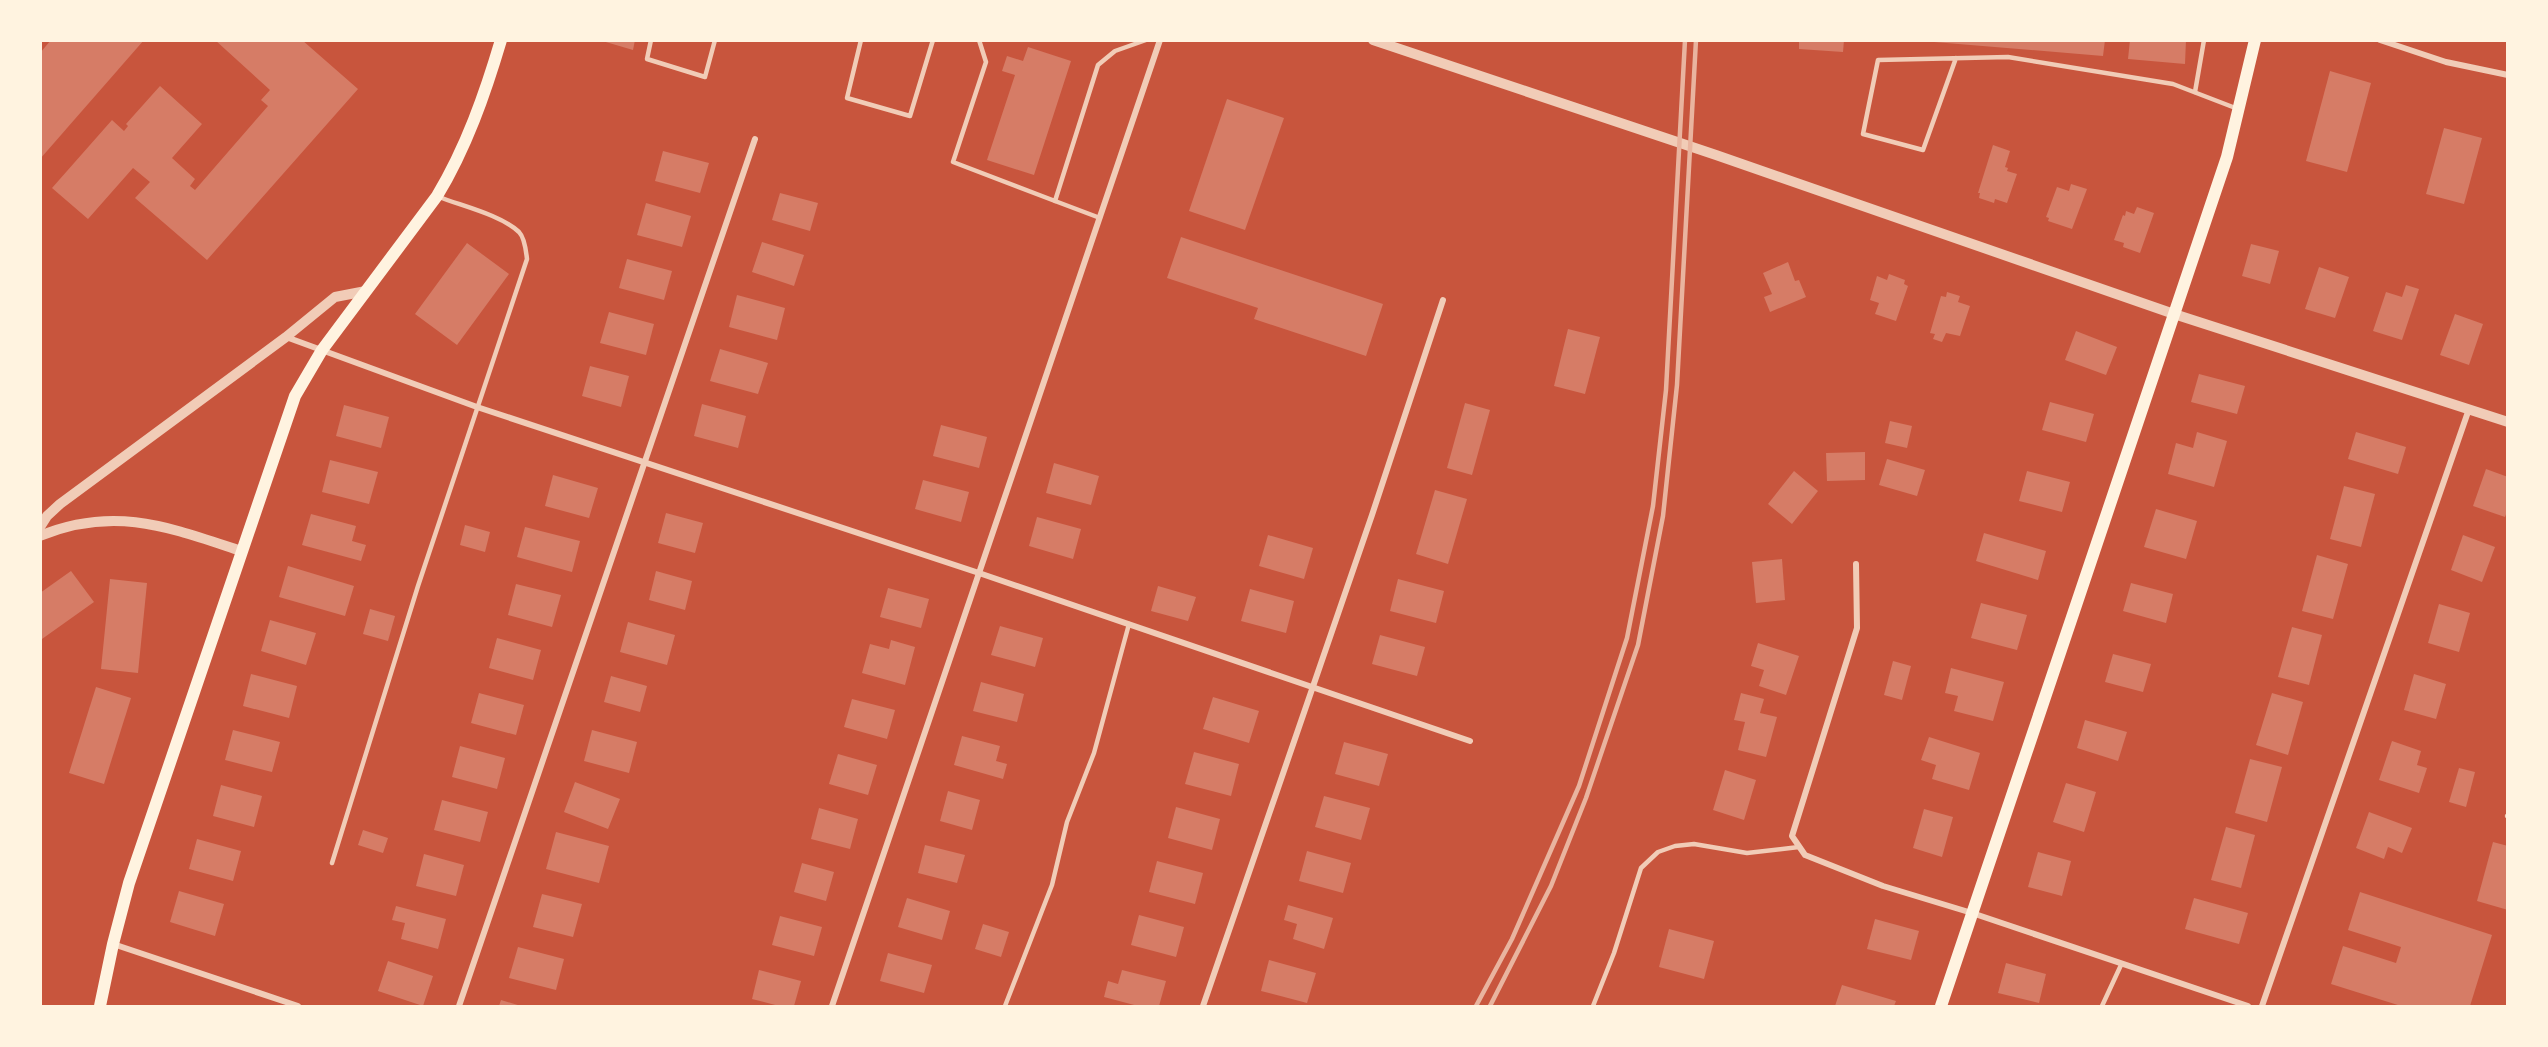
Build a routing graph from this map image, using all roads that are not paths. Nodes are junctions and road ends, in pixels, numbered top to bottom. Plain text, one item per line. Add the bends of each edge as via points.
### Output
1 (501, 40) edge
2 (651, 40) edge
3 (715, 40) edge
4 (861, 40) edge
5 (933, 40) edge
6 (979, 40) edge
7 (1146, 40) edge
8 (1160, 40) edge
9 (1373, 40) edge
10 (2204, 40) edge
11 (2255, 40) edge
12 (2380, 40) edge
13 (1956, 58) junction
14 (2508, 75) edge
15 (2195, 92) junction
16 (2238, 110) junction
17 (755, 139) dead end
18 (437, 196) junction
19 (1055, 201) junction
20 (1100, 218) junction
21 (366, 291) junction
22 (1443, 300) dead end
23 (2174, 314) junction
24 (286, 337) junction
25 (322, 350) junction
26 (477, 406) junction
27 (2469, 409) junction
28 (2508, 422) edge
29 (644, 462) junction
30 (40, 527) edge
31 (40, 536) edge
32 (241, 551) junction
33 (1856, 564) dead end
34 (979, 573) junction
35 (1129, 624) junction
36 (1313, 686) junction
37 (1470, 741) dead end
38 (1799, 847) junction
39 (332, 863) dead end
40 (1972, 913) junction
41 (112, 944) junction
42 (2121, 965) junction
43 (100, 1006) edge
44 (298, 1006) edge
45 (459, 1006) edge
46 (832, 1006) edge
47 (1005, 1006) edge
48 (1203, 1006) edge
49 (1593, 1006) edge
50 (1941, 1006) edge
51 (2102, 1006) edge
52 (2248, 1006) edge
53 (2262, 1006) edge

1 - 18 main road via 486,92
2 - 3 lane via 647,59 705,77
4 - 5 lane via 847,98 910,116
6 - 19 lane via 986,63 953,162
7 - 19 lane via 1115,51 1098,65
8 - 20 street
9 - 23 street
10 - 15 lane
11 - 16 main road
12 - 14 street via 2446,62
13 - 13 lane via 1923,150 1863,134 1878,60
13 - 15 lane via 2008,57 2173,84
15 - 16 lane
16 - 23 main road via 2227,157
17 - 29 street
18 - 21 main road
18 - 26 lane via 502,222 520,233 526,249 527,259
19 - 20 lane
20 - 34 street
21 - 24 street via 335,297
21 - 25 main road
22 - 36 street
23 - 27 street
23 - 40 main road
24 - 25 street
24 - 30 street via 60,504
25 - 26 street
25 - 32 main road via 295,396
26 - 29 street
26 - 39 lane
27 - 28 street
27 - 53 street
29 - 34 street
29 - 45 street
31 - 32 street via 101,522 146,522
32 - 41 main road
33 - 38 street via 1857,628 1792,836
34 - 35 street
34 - 46 street
35 - 36 street
35 - 47 lane via 1094,753 1067,822 1052,885
36 - 37 street
36 - 48 street
38 - 40 street via 1805,855 1883,886
38 - 49 lane via 1747,852 1694,844 1658,852 1641,868
40 - 42 street
40 - 50 main road
41 - 43 main road
41 - 44 street
42 - 51 lane
42 - 52 street

